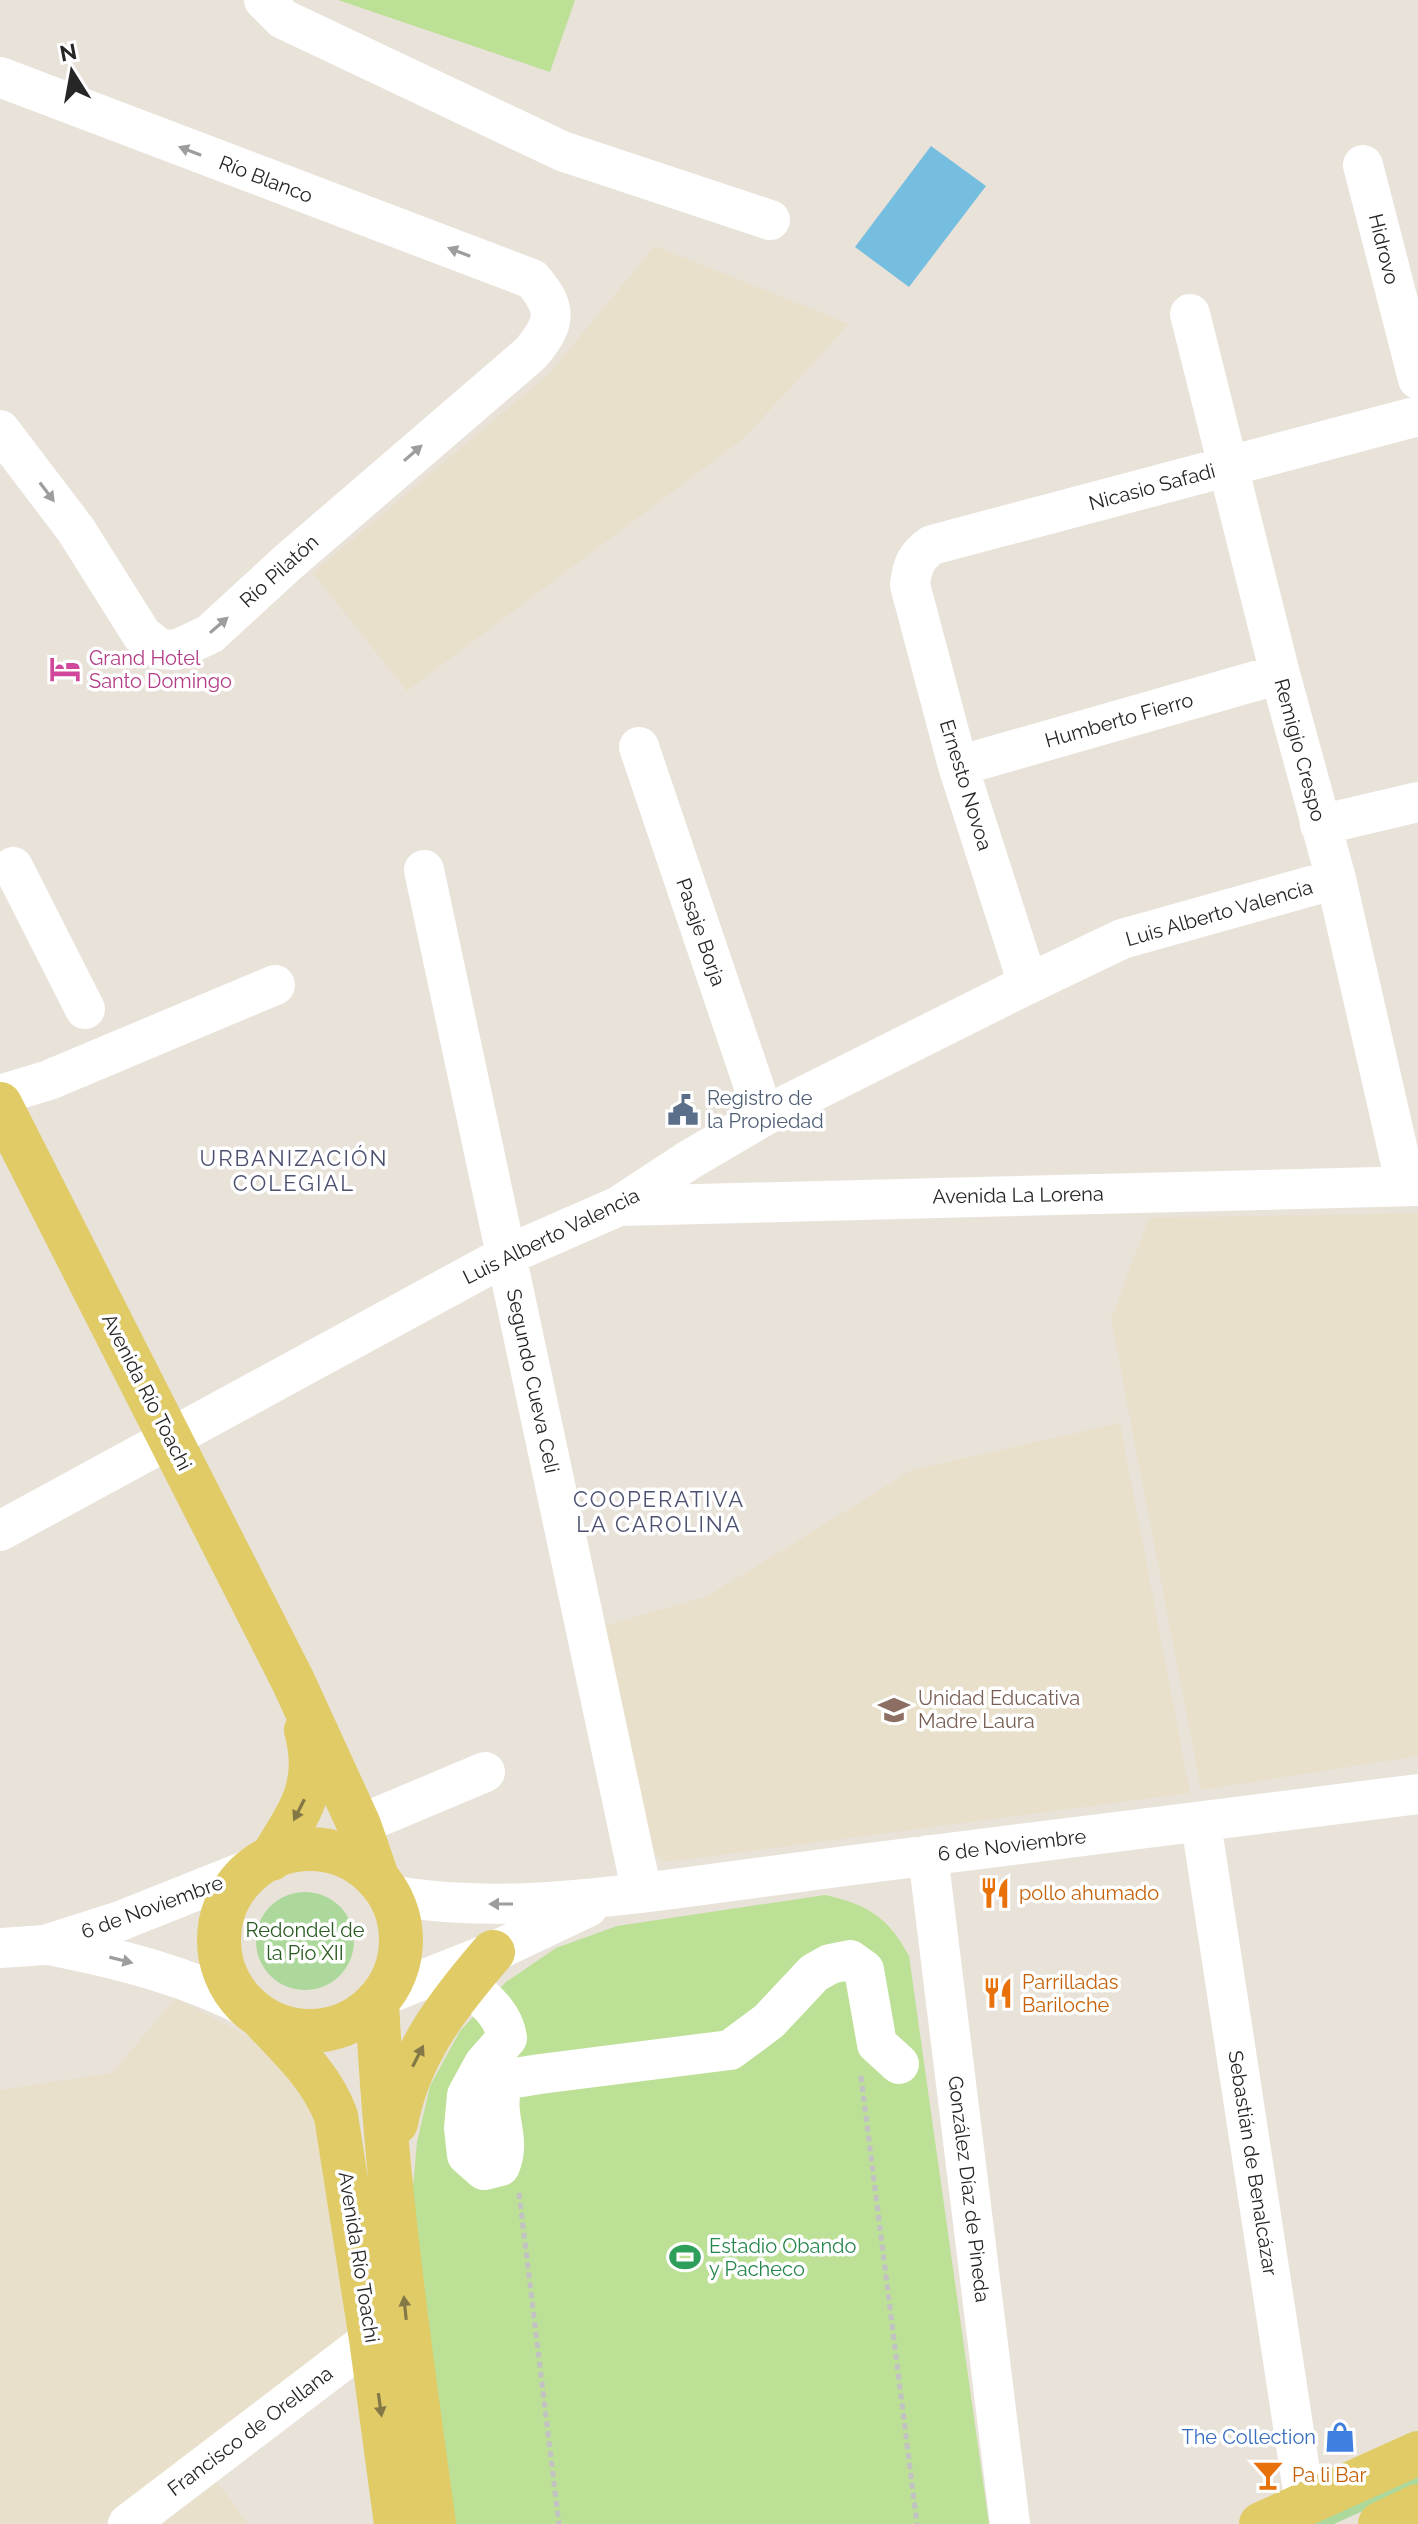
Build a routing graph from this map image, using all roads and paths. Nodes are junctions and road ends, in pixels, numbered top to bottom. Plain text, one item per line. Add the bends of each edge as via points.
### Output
1 (264, 0) edge
2 (0, 77) edge
3 (1363, 165) dead end
4 (770, 220) dead end
5 (532, 279) joint
6 (1190, 314) dead end
7 (1418, 379) edge
8 (1418, 416) edge
9 (0, 430) edge
10 (1230, 466) junction
11 (910, 585) joint
12 (1280, 674) junction
13 (639, 747) dead end
14 (958, 766) junction
15 (1418, 802) edge
16 (1320, 825) junction
17 (13, 867) dead end
18 (424, 870) dead end
19 (1336, 879) junction
20 (1028, 984) junction
21 (275, 985) dead end
22 (85, 1009) dead end
23 (0, 1095) edge
24 (0, 1104) edge
25 (764, 1116) junction
26 (1412, 1186) edge
27 (619, 1206) junction
28 (507, 1255) junction
29 (170, 1437) junction
30 (0, 1531) edge
31 (293, 1681) junction
32 (485, 1772) dead end
33 (1418, 1794) edge
34 (1201, 1823) junction
35 (359, 1825) junction
36 (928, 1855) junction
37 (264, 1862) junction
38 (384, 1887) junction
39 (624, 1896) junction
40 (45, 1945) junction
41 (0, 1948) edge
42 (480, 1968) junction
43 (380, 1998) junction
44 (257, 2013) junction
45 (888, 2054) joint
46 (389, 2157) junction
47 (500, 2166) junction
48 (371, 2339) junction
49 (1418, 2453) edge
50 (1305, 2504) junction
51 (1418, 2506) edge
52 (128, 2524) edge
53 (396, 2524) edge
54 (434, 2524) edge
55 (559, 2524) edge
56 (917, 2524) edge
57 (1010, 2524) edge
58 (1261, 2524) edge
59 (1380, 2524) edge

1 - 4 street via 283,19 562,151
5 -> 2 street, Río Blanco
3 - 7 street, Hidrovo
9 -> 5 street, Río Pilatón via 76,530 142,635 160,649 176,650 210,634 531,353 546,334 552,314 546,295
6 - 10 street, Remigio Crespo
8 - 10 street, Nicasio Safadi
10 - 11 street, Nicasio Safadi via 932,545 912,568
10 - 12 street, Remigio Crespo
11 - 14 street, Ernesto Novoa
12 - 14 street, Humberto Fierro
12 - 16 street, Remigio Crespo
13 - 25 street, Pasaje Borja
14 - 20 street, Ernesto Novoa
15 - 16 street
16 - 19 street, Remigio Crespo
17 - 22 street
18 - 28 street, Segundo Cueva Celi
19 - 20 street, Luis Alberto Valencia via 1122,939
19 - 26 street, Remigio Crespo
20 - 25 street, Luis Alberto Valencia
21 - 23 street via 49,1080
24 - 29 main road, Avenida Río Toachi
25 - 27 street, Luis Alberto Valencia
26 - 27 street, Avenida La Lorena
27 - 28 street, Luis Alberto Valencia
28 - 29 street, Luis Alberto Valencia
28 - 39 street, Segundo Cueva Celi
29 - 30 street, Luis Alberto Valencia
29 - 31 main road, Avenida Río Toachi
31 - 35 main road, Avenida Río Toachi
31 -> 37 main road, Avenida Río Toachi via 313,1764 309,1789
32 - 35 street
33 - 34 street, 6 de Noviembre
34 - 36 street, 6 de Noviembre
34 - 50 street, Sebastián de Benalcázar
35 - 38 main road, Avenida Río Toachi
36 - 39 street, 6 de Noviembre
36 - 57 street, González Díaz de Pineda
37 - 38 main road via 303,1850 336,1853 359,1864
37 - 40 street, 6 de Noviembre via 120,1921
37 - 44 main road via 245,1877 227,1905 220,1937 231,1985
39 -> 38 street, 6 de Noviembre via 493,1904 416,1900
38 - 43 main road via 399,1919 401,1945 396,1971
39 - 42 street, 6 de Noviembre
40 - 41 street, 6 de Noviembre
40 -> 44 street, 6 de Noviembre via 179,1976
42 - 43 street, 6 de Noviembre
46 -> 42 main road via 409,2073 428,2035
42 - 47 street via 489,2003 506,2026 507,2038 467,2095 464,2128 467,2155 484,2170
43 - 44 main road via 347,2023 318,2030 288,2028
43 - 46 main road, Avenida Río Toachi
44 - 48 main road, Avenida Río Toachi via 315,2076 336,2116
45 - 47 street via 864,1970 850,1960 830,1964 814,1973 769,2021 740,2023 730,2050 549,2065 502,2085 497,2101 506,2150
45 - 56 path via 863,2052 861,2073
54 -> 46 main road, Avenida Río Toachi
47 - 55 path via 519,2191
48 - 52 street, Francisco de Orellana
48 -> 53 main road, Avenida Río Toachi
49 - 50 main road
50 - 58 main road
51 - 59 main road

